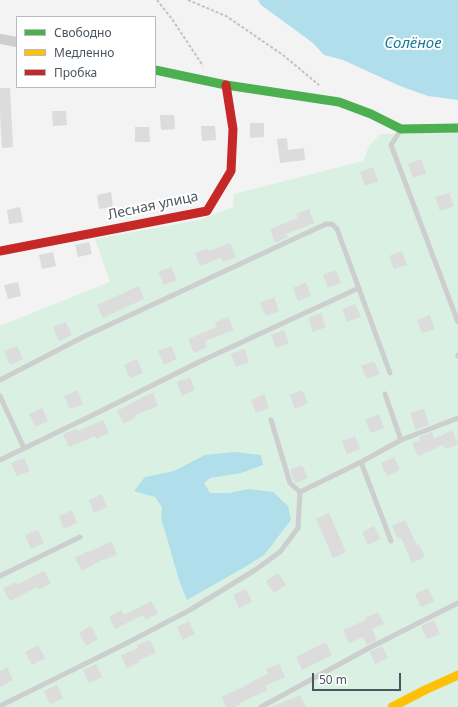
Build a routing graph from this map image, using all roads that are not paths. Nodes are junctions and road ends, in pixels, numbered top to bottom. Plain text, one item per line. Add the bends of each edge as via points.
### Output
1 (0, 39) edge
2 (16, 42) edge
3 (156, 70) edge
4 (226, 86) junction
5 (458, 128) edge
6 (401, 129) junction
7 (0, 251) edge
8 (359, 288) junction
9 (458, 322) edge
10 (390, 373) dead end
11 (0, 380) edge
12 (385, 394) dead end
13 (0, 396) edge
14 (458, 418) edge
15 (271, 420) dead end
16 (401, 440) junction
17 (24, 448) junction
18 (0, 460) edge
19 (361, 462) junction
20 (300, 492) junction
21 (80, 537) dead end
22 (391, 541) dead end
23 (0, 576) edge
24 (458, 603) edge
25 (458, 675) edge
26 (0, 706) edge
27 (261, 707) edge
28 (392, 707) edge

1 - 2 street
3 - 4 street
4 - 6 street via 339,102 372,114
4 - 7 street, Лесная улица via 233,128 231,171 207,211
5 - 6 street
6 - 9 lane via 391,145
8 - 10 lane
8 - 11 lane via 337,229 332,224 326,224 83,337
8 - 17 lane via 199,362
12 - 16 lane
13 - 17 lane
14 - 16 lane
15 - 20 lane via 290,483
16 - 19 lane
17 - 18 lane
19 - 20 lane
19 - 22 lane
20 - 26 lane via 298,528 280,552 255,570 190,610
21 - 23 lane
24 - 27 lane
25 - 28 street

